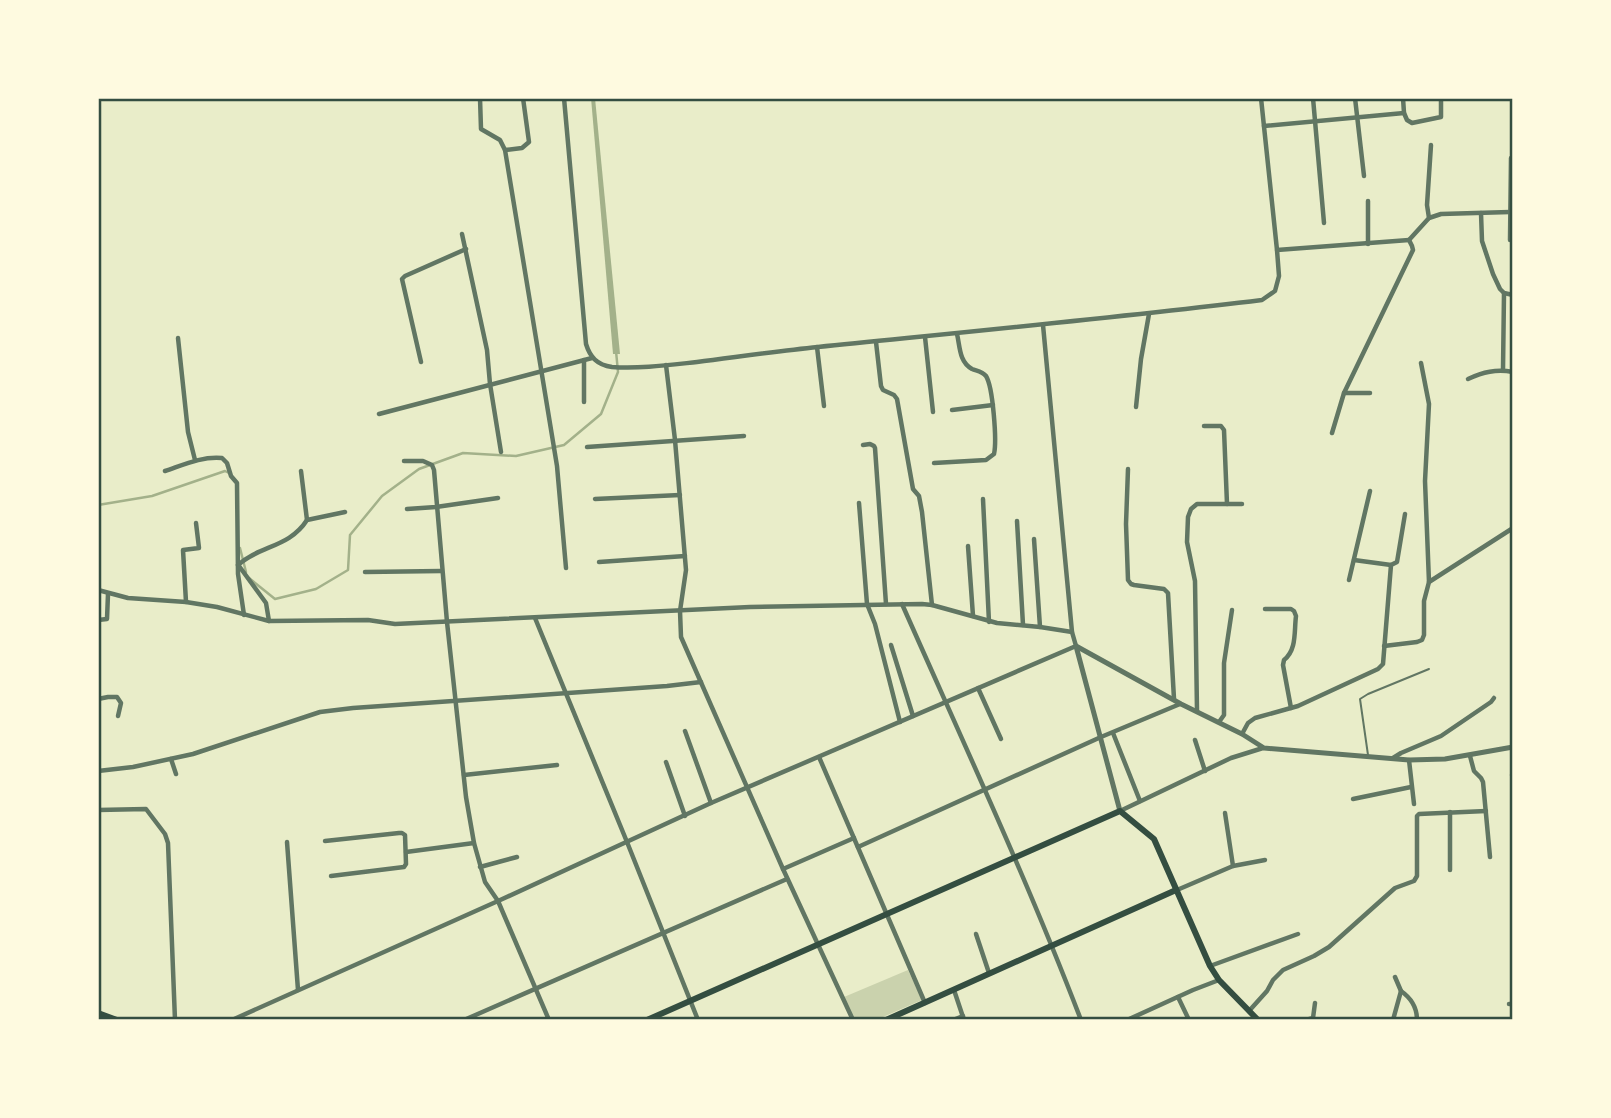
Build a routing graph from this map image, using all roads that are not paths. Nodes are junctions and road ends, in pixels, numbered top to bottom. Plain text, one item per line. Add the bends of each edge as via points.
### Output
1 (480, 98) edge
2 (523, 98) edge
3 (564, 98) edge
4 (1261, 98) edge
5 (1312, 98) edge
6 (1355, 98) edge
7 (1403, 98) edge
8 (1441, 98) edge
9 (1404, 113) junction
10 (1356, 118) junction
11 (1315, 122) junction
12 (1264, 126) junction
13 (1431, 145) dead end
14 (505, 150) junction
15 (1511, 158) dead end
16 (1364, 176) dead end
17 (1368, 201) dead end
18 (1510, 212) junction
19 (1481, 213) junction
20 (1429, 218) junction
21 (1324, 223) dead end
22 (462, 234) dead end
23 (1409, 240) junction
24 (1510, 240) dead end
25 (1368, 244) junction
26 (466, 249) junction
27 (1278, 250) junction
28 (1503, 293) junction
29 (1513, 295) edge
30 (1149, 314) junction
31 (1042, 325) junction
32 (957, 334) junction
33 (925, 337) junction
34 (178, 338) dead end
35 (876, 342) junction
36 (817, 347) junction
37 (592, 358) junction
38 (584, 360) junction
39 (421, 362) dead end
40 (1421, 363) dead end
41 (666, 365) junction
42 (540, 370) junction
43 (1503, 370) junction
44 (1513, 372) edge
45 (1468, 379) dead end
46 (490, 384) junction
47 (1344, 393) junction
48 (1370, 393) dead end
49 (584, 402) dead end
50 (993, 405) junction
51 (824, 406) dead end
52 (1136, 407) dead end
53 (953, 410) dead end
54 (933, 412) dead end
55 (379, 414) dead end
56 (1204, 426) dead end
57 (1332, 433) dead end
58 (744, 436) dead end
59 (675, 440) junction
60 (863, 445) dead end
61 (587, 447) dead end
62 (501, 452) dead end
63 (195, 460) junction
64 (404, 461) dead end
65 (934, 463) dead end
66 (1128, 468) dead end
67 (165, 471) dead end
68 (301, 471) dead end
69 (1370, 491) dead end
70 (680, 495) junction
71 (498, 498) dead end
72 (595, 499) dead end
73 (983, 499) dead end
74 (859, 503) dead end
75 (1227, 504) junction
76 (1241, 504) dead end
77 (436, 507) junction
78 (408, 509) dead end
79 (345, 512) dead end
80 (1405, 514) dead end
81 (307, 520) junction
82 (1017, 521) dead end
83 (196, 523) dead end
84 (1513, 528) edge
85 (1034, 539) dead end
86 (968, 546) dead end
87 (685, 556) junction
88 (1354, 560) junction
89 (599, 562) dead end
90 (239, 564) junction
91 (1391, 565) junction
92 (566, 568) dead end
93 (441, 571) junction
94 (365, 572) dead end
95 (1349, 580) dead end
96 (1429, 582) junction
97 (98, 590) edge
98 (108, 594) junction
99 (186, 602) junction
100 (867, 604) junction
101 (887, 604) junction
102 (902, 604) junction
103 (932, 605) junction
104 (1265, 609) dead end
105 (1232, 610) dead end
106 (680, 611) junction
107 (244, 615) junction
108 (973, 616) junction
109 (535, 618) junction
110 (98, 620) edge
111 (270, 621) junction
112 (447, 622) junction
113 (989, 622) junction
114 (1023, 625) junction
115 (1040, 626) junction
116 (1072, 632) junction
117 (891, 645) dead end
118 (1076, 646) junction
119 (1384, 646) junction
120 (1429, 670) dead end
121 (701, 682) junction
122 (978, 688) junction
123 (565, 693) junction
124 (1494, 698) dead end
125 (98, 699) edge
126 (1174, 699) junction
127 (455, 700) junction
128 (945, 702) junction
129 (1181, 704) junction
130 (1291, 708) junction
131 (1197, 711) junction
132 (118, 716) dead end
133 (913, 716) junction
134 (900, 722) junction
135 (1219, 722) junction
136 (685, 732) dead end
137 (1113, 733) junction
138 (1242, 734) junction
139 (1101, 737) junction
140 (1001, 739) dead end
141 (1195, 740) dead end
142 (1513, 747) edge
143 (1264, 748) junction
144 (1469, 756) junction
145 (818, 757) junction
146 (1368, 757) junction
147 (1393, 758) junction
148 (171, 759) junction
149 (1409, 760) junction
150 (666, 762) dead end
151 (557, 765) dead end
152 (98, 771) edge
153 (1205, 771) junction
154 (176, 774) dead end
155 (464, 775) junction
156 (748, 788) junction
157 (1411, 788) junction
158 (985, 790) junction
159 (1353, 799) dead end
160 (1140, 801) junction
161 (711, 803) junction
162 (1413, 804) dead end
163 (98, 810) edge
164 (1120, 811) junction
165 (1486, 811) junction
166 (1225, 813) dead end
167 (1450, 813) junction
168 (685, 816) junction
169 (854, 838) junction
170 (325, 841) dead end
171 (287, 842) dead end
172 (628, 842) junction
173 (474, 843) junction
174 (858, 847) junction
175 (406, 852) junction
176 (1015, 856) junction
177 (517, 857) dead end
178 (1490, 858) dead end
179 (1265, 860) dead end
180 (1233, 866) junction
181 (480, 867) junction
182 (783, 869) junction
183 (1450, 870) dead end
184 (331, 876) dead end
185 (787, 878) junction
186 (1177, 890) junction
187 (498, 901) junction
188 (887, 914) junction
189 (663, 934) junction
190 (976, 934) dead end
191 (1298, 934) dead end
192 (818, 945) junction
193 (1053, 947) junction
194 (1210, 966) junction
195 (989, 973) junction
196 (1395, 977) dead end
197 (1219, 980) junction
198 (536, 989) junction
199 (954, 989) junction
200 (298, 990) junction
201 (1401, 991) junction
202 (1178, 997) junction
203 (691, 1001) junction
204 (925, 1003) junction
205 (1315, 1003) dead end
206 (1249, 1011) junction
207 (98, 1013) edge
208 (963, 1018) edge
209 (117, 1020) edge
210 (175, 1020) edge
211 (232, 1020) edge
212 (464, 1020) edge
213 (549, 1020) edge
214 (647, 1020) edge
215 (698, 1020) edge
216 (853, 1020) edge
217 (886, 1020) edge
218 (953, 1020) edge
219 (1081, 1020) edge
220 (1127, 1020) edge
221 (1189, 1020) edge
222 (1258, 1020) edge
223 (1306, 1020) edge
224 (1393, 1020) edge
225 (1417, 1020) edge

1 - 14 street via 481,129 500,140
2 - 14 street via 529,142
3 - 37 street via 586,344
4 - 12 street
5 - 11 street
6 - 10 street
7 - 9 street
8 - 9 street via 1441,117 1409,123
9 - 10 street
10 - 11 street
10 - 16 street
11 - 12 street
11 - 21 street
12 - 27 street
13 - 20 street
14 - 42 street
15 - 18 street
17 - 25 street
18 - 19 street
18 - 24 street
19 - 20 street
19 - 28 street via 1482,241
20 - 23 street
22 - 26 street
23 - 25 street
23 - 47 street via 1413,250
25 - 27 street
26 - 39 street via 402,279
26 - 46 street
27 - 30 street via 1278,284 1262,300
28 - 29 street
28 - 43 street
30 - 31 street
30 - 52 street
31 - 32 street
31 - 116 street
32 - 33 street
32 - 50 street via 962,360 988,378
33 - 35 street
33 - 54 street
34 - 63 street
35 - 36 street
35 - 103 street via 881,386 897,399 913,489 919,496
36 - 41 street
36 - 51 street
37 - 38 street
37 - 41 street via 611,367
38 - 42 street
38 - 49 street
40 - 96 street via 1429,404 1425,481
41 - 59 street
42 - 46 street
42 - 92 street via 559,481
43 - 44 street
43 - 45 street
46 - 55 street
46 - 62 street
47 - 48 street
47 - 57 street
50 - 53 street
50 - 65 street via 994,454 986,460
56 - 75 street via 1224,430
58 - 59 street
59 - 61 street
59 - 70 street
60 - 101 street via 874,446
63 - 67 street
63 - 90 street via 222,458 237,484
64 - 77 street via 432,465
66 - 126 street via 1128,580 1168,593
68 - 81 street
69 - 88 street
70 - 72 street
70 - 87 street
71 - 77 street
73 - 113 street
74 - 100 street
75 - 76 street
75 - 131 street via 1197,504 1188,517 1187,542 1195,581
77 - 78 street
77 - 93 street
79 - 81 street
80 - 91 street via 1397,562
81 - 90 street via 299,532
82 - 114 street
83 - 99 street via 199,548 183,550
84 - 96 street
85 - 115 street
86 - 108 street
87 - 89 street
87 - 106 street
88 - 91 street
88 - 95 street
90 - 107 street
90 - 111 street via 265,603
91 - 119 street
93 - 94 street
93 - 112 street
96 - 119 street via 1422,640
97 - 98 street
98 - 99 street
98 - 110 street via 107,619
99 - 107 street
100 - 101 street
100 - 106 street
100 - 134 street
101 - 102 street
102 - 103 street
102 - 128 street
103 - 108 street
104 - 130 street via 1291,609 1296,615 1293,648 1283,665
105 - 135 street via 1225,644 1224,715
106 - 109 street
106 - 121 street via 681,637
107 - 111 street
108 - 113 street
109 - 112 street
109 - 123 street
111 - 112 street
112 - 127 street
113 - 114 street
114 - 115 street
115 - 116 street
116 - 118 street
117 - 133 street
118 - 122 street
118 - 126 street
118 - 139 street
119 - 130 street via 1383,664 1378,669
120 - 146 lane via 1360,699
121 - 123 street
121 - 156 street
122 - 128 street
122 - 140 street
123 - 127 street
123 - 172 street
124 - 147 street via 1441,736
125 - 132 street via 117,697 121,703
126 - 129 street
127 - 148 street via 320,712
127 - 155 street
128 - 133 street
128 - 158 street
129 - 131 street
129 - 137 street
130 - 138 street via 1255,718
131 - 135 street
133 - 134 street
134 - 145 street
135 - 138 street
136 - 161 street
137 - 139 street
137 - 160 street
138 - 143 street
139 - 158 street
139 - 164 street
141 - 153 street
142 - 144 street
143 - 146 street
143 - 153 street
144 - 149 street
144 - 165 street via 1483,782
145 - 156 street
145 - 169 street
146 - 147 street
147 - 149 street
148 - 152 street
148 - 154 street
149 - 157 street
150 - 168 street
151 - 155 street
153 - 160 street
155 - 173 street
156 - 161 street
156 - 182 street
157 - 159 street
157 - 162 street
158 - 174 street
158 - 176 street
160 - 164 street
161 - 168 street
163 - 210 street via 146,810 167,838
164 - 176 main road
164 - 186 main road via 1154,839
165 - 167 street
165 - 178 street
166 - 180 street
167 - 183 street
167 - 206 street via 1417,817 1414,881 1395,888 1329,947 1283,971
168 - 172 street
169 - 174 street
169 - 182 street
170 - 175 street via 402,833
171 - 200 street
172 - 187 street
172 - 189 street
173 - 175 street
173 - 181 street
174 - 188 street
175 - 184 street via 404,867
176 - 188 main road
176 - 193 street
177 - 181 street
179 - 180 street
180 - 186 street
181 - 187 street
182 - 185 street
185 - 189 street
185 - 192 street
186 - 193 main road
186 - 194 main road
187 - 198 street
187 - 200 street
188 - 192 main road
188 - 204 street
189 - 198 street
189 - 203 street
190 - 195 street
191 - 194 street
192 - 203 main road
192 - 216 street
193 - 195 main road
193 - 219 street
194 - 197 main road
195 - 199 main road
196 - 201 street
197 - 202 street
197 - 206 main road
198 - 212 street
198 - 213 street
199 - 204 main road
199 - 208 street
200 - 211 street
201 - 224 street
201 - 225 street via 1417,1009
202 - 220 street
202 - 221 street
203 - 214 main road
203 - 215 street
204 - 217 main road
205 - 223 street via 1313,1018
206 - 222 main road
207 - 209 main road
208 - 218 street

